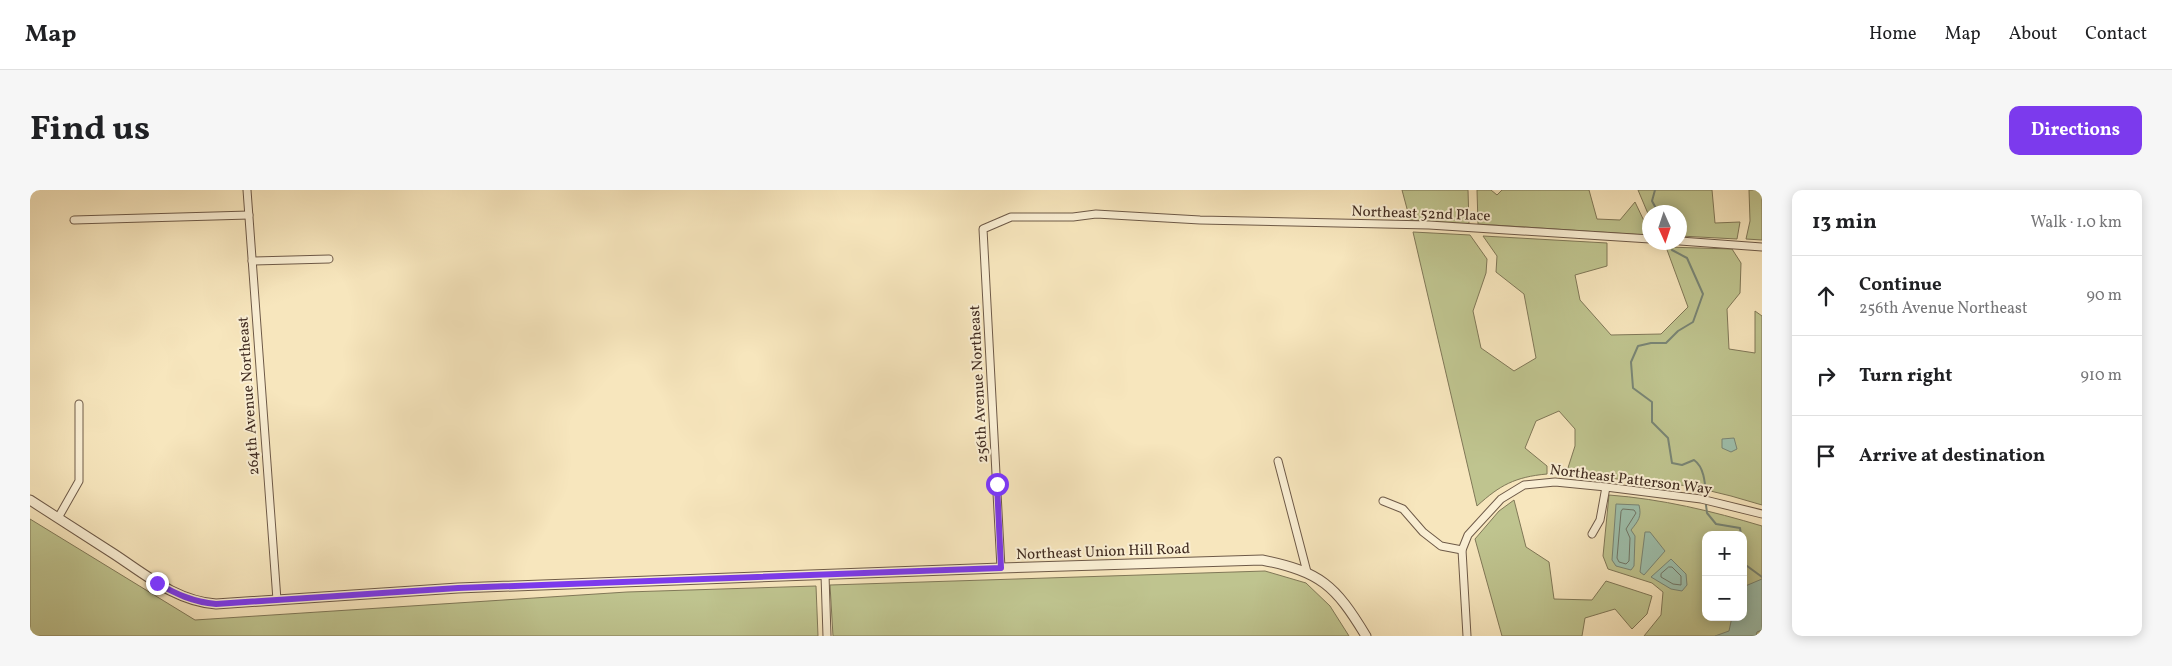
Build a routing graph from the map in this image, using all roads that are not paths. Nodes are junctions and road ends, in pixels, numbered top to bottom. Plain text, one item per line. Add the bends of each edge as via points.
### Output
1 (247, 190) edge
2 (249, 215) junction
3 (74, 220) dead end
4 (983, 229) joint
5 (1642, 239) edge
6 (1687, 242) edge
7 (1762, 247) edge
8 (329, 259) dead end
9 (252, 261) junction
10 (79, 404) dead end
11 (1278, 461) dead end
12 (1606, 487) junction
13 (30, 500) edge
14 (1383, 501) dead end
15 (1762, 514) edge
16 (58, 518) junction
17 (1592, 534) dead end
18 (1462, 550) junction
19 (1001, 568) junction
20 (1307, 572) junction
21 (825, 575) junction
22 (277, 600) junction
23 (827, 636) edge
24 (1366, 636) edge
25 (1468, 636) edge

1 - 2 street, 264th Avenue Northeast
2 - 3 street
2 - 9 street, 264th Avenue Northeast
4 - 5 street, Northeast 52nd Place via 1012,218 1096,214 1429,226
4 - 19 street, 256th Avenue Northeast
6 - 7 street
8 - 9 street
9 - 22 street, 264th Avenue Northeast
10 - 16 street via 79,481
11 - 20 street
12 - 15 street, Northeast Patterson Way via 1701,499
12 - 17 street via 1600,520
12 - 18 street, Northeast Patterson Way via 1555,482 1524,486 1501,499 1468,535
13 - 16 street, Northeast Union Hill Road
14 - 18 street via 1403,509 1423,532 1441,546
16 - 22 street, Northeast Union Hill Road via 181,596 216,604
18 - 25 street
19 - 20 street, Northeast Union Hill Road via 1262,560
19 - 21 street, Northeast Union Hill Road
20 - 24 street, Northeast Union Hill Road via 1336,592
21 - 22 street, Northeast Union Hill Road via 458,588
21 - 23 street

